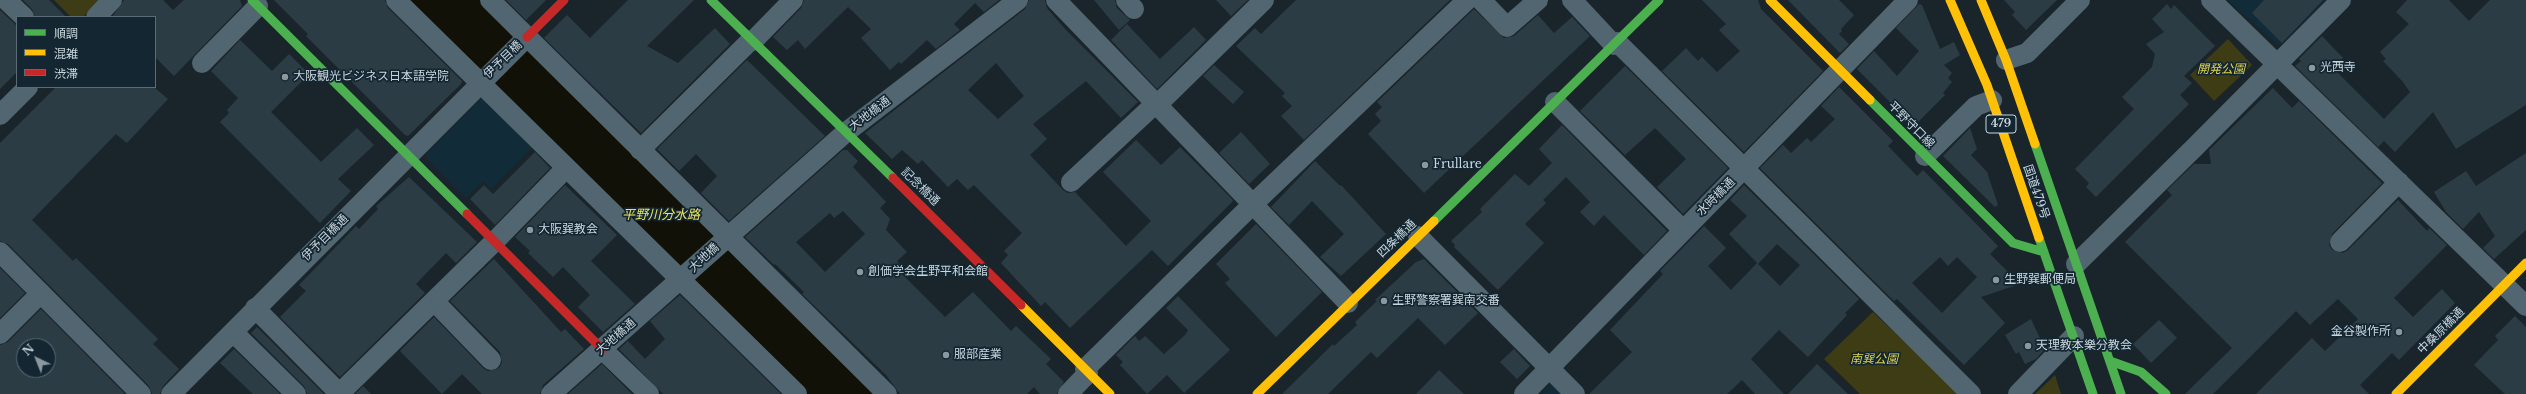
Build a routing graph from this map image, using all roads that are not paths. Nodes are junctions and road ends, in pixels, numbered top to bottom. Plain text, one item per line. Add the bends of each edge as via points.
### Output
1 (6, 0) edge
2 (112, 0) edge
3 (396, 0) edge
4 (490, 0) edge
5 (564, 0) edge
6 (711, 0) edge
7 (793, 0) edge
8 (1018, 0) edge
9 (1056, 0) edge
10 (1264, 0) edge
11 (1467, 0) edge
12 (1480, 0) edge
13 (1538, 0) edge
14 (1572, 0) edge
15 (1660, 0) edge
16 (1770, 0) edge
17 (1908, 0) edge
18 (1950, 0) edge
19 (1981, 0) edge
20 (2080, 0) edge
21 (2341, 0) edge
22 (2215, 1) edge
23 (255, 3) edge
24 (23, 16) edge
25 (97, 16) edge
26 (528, 37) junction
27 (752, 41) junction
28 (1615, 43) junction
29 (2006, 60) junction
30 (202, 63) dead end
31 (2277, 63) junction
32 (1839, 71) junction
33 (479, 83) junction
34 (27, 88) edge
35 (1992, 100) junction
36 (1555, 102) junction
37 (1155, 105) junction
38 (0, 115) edge
39 (845, 133) junction
40 (640, 150) junction
41 (408, 154) junction
42 (1926, 156) junction
43 (566, 168) junction
44 (1743, 169) junction
45 (1071, 182) dead end
46 (2399, 182) junction
47 (1253, 204) junction
48 (1683, 230) junction
49 (727, 236) junction
50 (1418, 236) junction
51 (495, 241) junction
52 (2340, 242) dead end
53 (0, 252) edge
54 (2044, 252) junction
55 (2526, 263) edge
56 (2076, 264) junction
57 (681, 279) junction
58 (2504, 284) junction
59 (41, 293) junction
60 (434, 301) junction
61 (1348, 303) junction
62 (2526, 306) edge
63 (255, 308) junction
64 (233, 332) junction
65 (0, 334) edge
66 (2074, 336) junction
67 (602, 349) junction
68 (491, 360) dead end
69 (2110, 361) junction
70 (1549, 368) junction
71 (1086, 371) junction
72 (141, 394) edge
73 (171, 394) edge
74 (296, 394) edge
75 (340, 394) edge
76 (551, 394) edge
77 (649, 394) edge
78 (797, 394) edge
79 (887, 394) edge
80 (1068, 394) edge
81 (1110, 394) edge
82 (1257, 394) edge
83 (1524, 394) edge
84 (1576, 394) edge
85 (1971, 394) edge
86 (2018, 394) edge
87 (2093, 394) edge
88 (2121, 394) edge
89 (2166, 394) edge
90 (2396, 394) edge

1 - 24 street
2 - 25 street
3 - 33 street
4 - 26 street
5 - 26 main road
6 - 27 main road, 記念橋通
7 - 27 street
8 - 39 street, 大地橋通
9 - 37 street
10 - 37 street
11 - 47 street
12 - 13 street via 1507,27
14 - 28 street
15 - 28 main road
16 - 32 main road, 平野守口線
17 - 32 street, 水時橋通
18 - 35 main road, 国道479号 / 479
19 - 29 main road, 国道479号 / 479
20 - 29 street via 2027,53
21 - 31 street
22 - 31 street
23 - 30 street
23 - 41 main road
26 - 33 street, 伊予目橋
26 - 40 street
27 - 39 main road, 記念橋通
27 - 40 street
28 - 36 main road, 四条橋通
28 - 44 street
29 - 56 main road, 国道479号 / 479
31 - 46 street
31 - 56 street
32 - 42 main road, 平野守口線
32 - 44 street, 水時橋通
33 - 41 street, 伊予目橋通
33 - 43 street
34 - 38 street
35 - 42 street via 1976,106
35 - 54 main road, 国道479号 / 479
36 - 48 street
36 - 50 main road, 四条橋通
37 - 45 street
37 - 47 street
39 - 49 street, 大地橋通
39 - 71 main road, 記念橋通 via 932,216
40 - 49 street
41 - 51 main road
41 - 63 street, 伊予目橋通
42 - 54 main road, 平野守口線 via 2013,243
43 - 51 street
43 - 57 street
44 - 48 street, 水時橋通
44 - 85 street
46 - 52 street
46 - 58 street
47 - 61 street
47 - 71 street
48 - 70 street, 水時橋通
49 - 57 street, 大地橋
49 - 79 street
50 - 61 main road, 四条橋通
50 - 70 street
51 - 60 street
51 - 67 main road
53 - 59 street
54 - 66 main road, 国道479号 / 479
55 - 58 main road, 中桑原橋通
56 - 69 main road, 国道479号 / 479
57 - 67 street, 大地橋通
57 - 78 street
58 - 62 street
58 - 90 main road, 中桑原橋通
59 - 65 street
59 - 72 street
60 - 68 street
60 - 75 street
61 - 82 main road, 四条橋通
63 - 64 street, 伊予目橋通
63 - 75 street
64 - 73 street, 伊予目橋通
64 - 74 street
66 - 86 street
66 - 87 main road, 国道479号 / 479
67 - 76 street, 大地橋通
67 - 77 street
69 - 88 main road, 国道479号 / 479
69 - 89 main road via 2135,366 2152,377
70 - 83 street, 水時橋通
70 - 84 street
71 - 80 street
71 - 81 main road, 記念橋通

